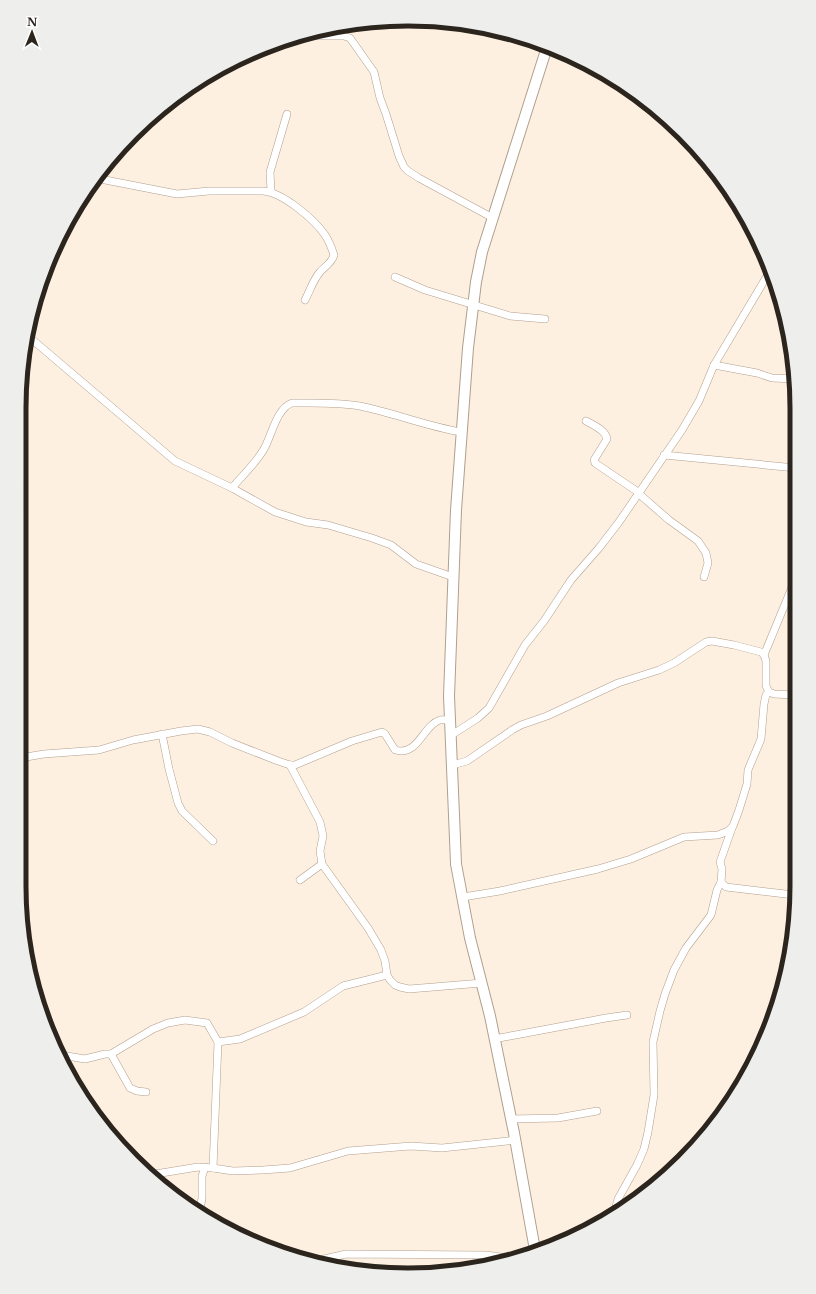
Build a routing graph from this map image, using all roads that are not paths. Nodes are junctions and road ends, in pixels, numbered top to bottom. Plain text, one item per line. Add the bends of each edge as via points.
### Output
1 (321, 36) edge
2 (546, 52) edge
3 (287, 114) dead end
4 (102, 179) edge
5 (270, 191) junction
6 (493, 218) junction
7 (396, 277) dead end
8 (767, 277) edge
9 (305, 300) dead end
10 (473, 304) junction
11 (544, 319) dead end
12 (32, 339) edge
13 (714, 365) junction
14 (789, 379) edge
15 (586, 421) dead end
16 (461, 432) junction
17 (664, 455) junction
18 (790, 467) edge
19 (232, 488) junction
20 (638, 492) junction
21 (453, 577) junction
22 (704, 577) dead end
23 (790, 592) edge
24 (764, 655) junction
25 (768, 692) junction
26 (790, 695) edge
27 (450, 721) junction
28 (162, 734) junction
29 (450, 736) junction
30 (26, 757) edge
31 (290, 765) junction
32 (452, 765) junction
33 (733, 826) junction
34 (710, 835) junction
35 (213, 841) dead end
36 (727, 842) junction
37 (322, 864) junction
38 (300, 880) dead end
39 (721, 882) junction
40 (790, 894) edge
41 (462, 897) junction
42 (387, 975) junction
43 (482, 983) junction
44 (626, 1015) dead end
45 (494, 1038) junction
46 (218, 1042) junction
47 (111, 1054) junction
48 (65, 1056) edge
49 (146, 1092) dead end
50 (597, 1111) dead end
51 (511, 1119) junction
52 (516, 1140) junction
53 (205, 1167) junction
54 (213, 1168) junction
55 (157, 1174) edge
56 (616, 1206) edge
57 (201, 1207) edge
58 (534, 1247) edge
59 (500, 1257) edge
60 (325, 1259) edge

1 - 6 street via 350,38 374,72 380,98 404,167 418,178
2 - 6 main road
3 - 5 street via 270,172
4 - 5 street via 177,194
5 - 9 street via 286,199 317,225 333,251 333,260 316,277
6 - 10 main road via 482,252
7 - 10 street via 425,290
8 - 13 street
10 - 11 street via 510,316
10 - 16 main road
12 - 19 street via 175,461
13 - 14 street
13 - 17 street via 699,401
15 - 20 street via 607,435 594,460 595,463
16 - 19 street via 359,406 292,403 284,409 265,448
16 - 21 main road
17 - 18 street
17 - 20 street
19 - 21 street via 275,512 391,545 416,564
20 - 22 street via 669,520 698,541 708,562
20 - 29 street via 600,548 572,580 525,645 489,708
21 - 27 main road
23 - 24 street
24 - 25 street
24 - 32 street via 734,645 706,642 659,670 618,683 547,716 521,725 467,761
25 - 26 street
25 - 33 street via 764,704 761,739 748,770 747,784
27 - 29 main road
27 - 31 street via 443,719 434,723 410,749 404,751 395,750 382,732
28 - 30 street via 99,750
28 - 31 street via 198,729
28 - 35 street via 168,769 178,803 182,811
29 - 32 main road
31 - 37 street via 320,822 323,836 320,851
32 - 41 main road via 456,864
33 - 34 street via 723,834
33 - 36 street
34 - 36 street
34 - 41 street via 684,838 598,869
36 - 39 street via 720,862
37 - 38 street
37 - 42 street via 381,950
39 - 40 street via 726,887
39 - 56 street via 711,916 686,948 664,994 653,1042 654,1095 648,1132 637,1165
41 - 43 main road
42 - 43 street via 394,985 409,989
42 - 46 street via 343,986 304,1012 240,1039
43 - 45 main road
44 - 45 street
45 - 51 main road
46 - 47 street via 207,1023 186,1020 153,1029
46 - 54 street
47 - 48 street via 86,1059
47 - 49 street via 130,1088
50 - 51 street via 558,1118
51 - 52 main road
52 - 54 street via 442,1148 405,1146 348,1151 298,1166 263,1170 233,1171
52 - 58 main road
53 - 54 street
53 - 55 street
53 - 57 street
59 - 60 street via 346,1254

